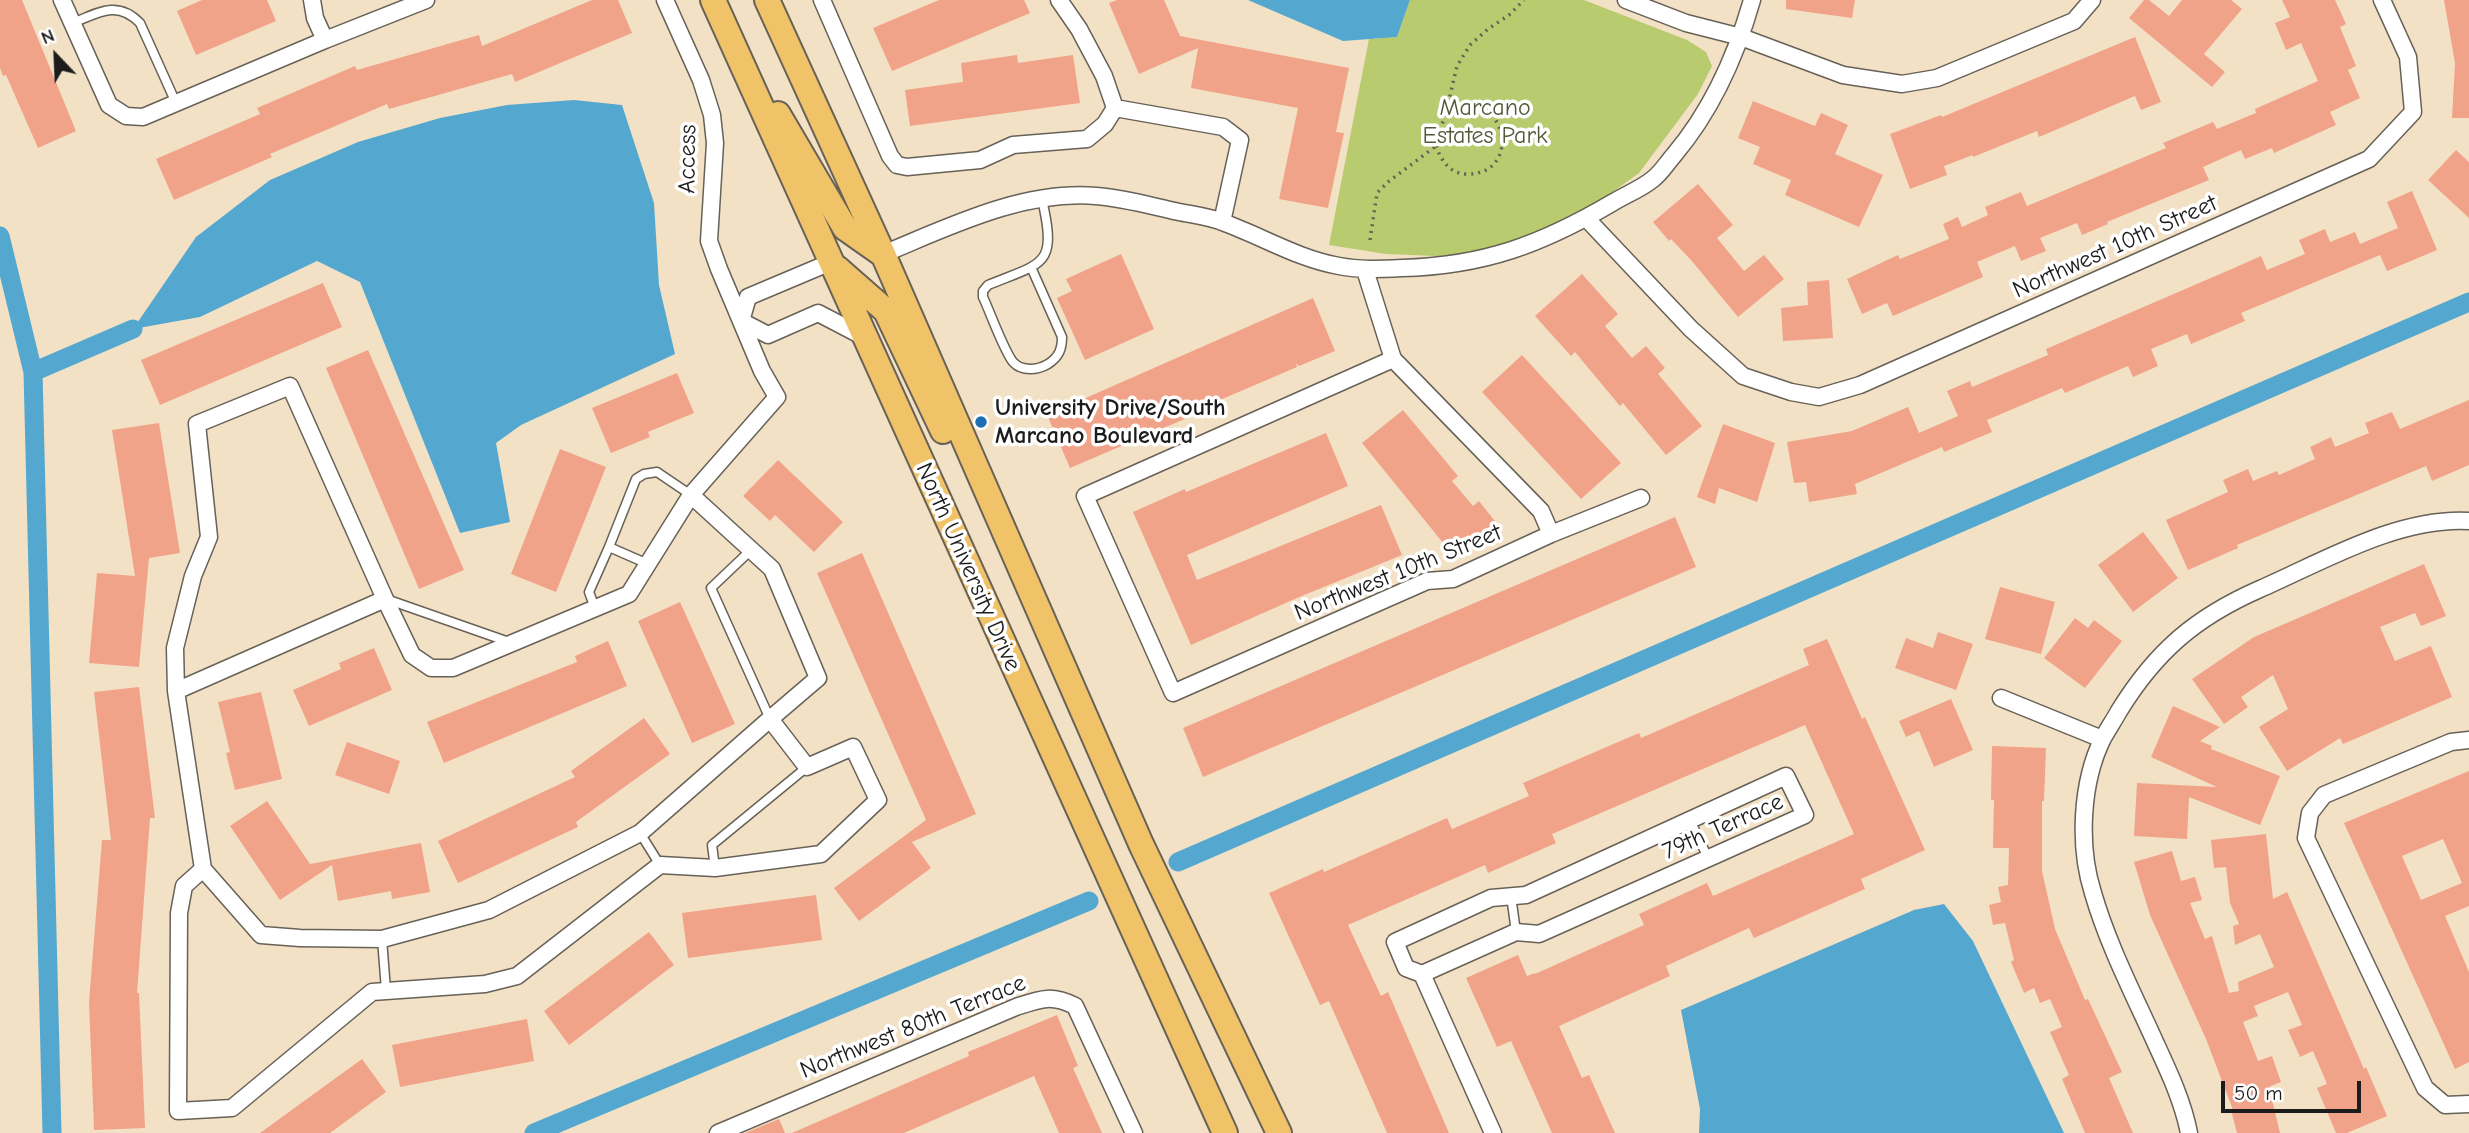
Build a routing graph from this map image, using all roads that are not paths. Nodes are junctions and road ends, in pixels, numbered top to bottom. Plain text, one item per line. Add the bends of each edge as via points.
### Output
1 (62, 0) edge
2 (312, 0) edge
3 (426, 0) edge
4 (665, 0) edge
5 (713, 0) edge
6 (767, 0) edge
7 (1059, 0) edge
8 (1626, 0) edge
9 (1752, 0) edge
10 (2092, 0) edge
11 (2382, 0) edge
12 (826, 1) edge
13 (73, 23) junction
14 (1741, 37) junction
15 (324, 40) junction
16 (737, 57) junction
17 (176, 103) junction
18 (1115, 107) junction
19 (1042, 199) junction
20 (1586, 219) junction
21 (1222, 222) junction
22 (883, 254) junction
23 (831, 262) junction
24 (1031, 267) junction
25 (1366, 270) junction
26 (740, 321) junction
27 (864, 337) junction
28 (1393, 359) junction
29 (691, 495) junction
30 (1641, 498) dead end
31 (2469, 521) edge
32 (1551, 534) junction
33 (1008, 540) junction
34 (609, 547) junction
35 (751, 550) junction
36 (648, 564) junction
37 (385, 599) junction
38 (595, 608) junction
39 (512, 643) junction
40 (176, 691) junction
41 (2001, 698) dead end
42 (770, 719) junction
43 (2102, 739) junction
44 (2469, 740) edge
45 (807, 767) junction
46 (1690, 820) junction
47 (640, 833) junction
48 (1708, 859) junction
49 (660, 865) junction
50 (715, 868) junction
51 (203, 869) junction
52 (1511, 896) junction
53 (1516, 932) junction
54 (382, 939) junction
55 (1422, 974) junction
56 (379, 991) junction
57 (2469, 1104) edge
58 (718, 1133) edge
59 (1134, 1133) edge
60 (1226, 1133) edge
61 (1279, 1133) edge
62 (1493, 1133) edge
63 (2189, 1133) edge

1 - 13 street
2 - 15 street
3 - 15 street
4 - 26 street, Access via 712,115 715,143 709,241
5 - 16 main road, North University Drive
6 - 22 main road, North University Drive
7 - 18 street via 1098,64
8 - 14 street via 1686,23
9 - 14 street
10 - 14 street via 2074,21 1937,78 1902,84 1843,75
11 - 20 street, Northwest 10th Street via 2408,57 2413,112 2369,159 1860,385 1819,397 1743,376 1691,329
12 - 18 street via 897,165 980,160 1013,145 1087,139 1105,124
13 - 17 lane via 104,10 131,13 141,23
13 - 17 street via 109,105 125,116 143,117
14 - 20 street via 1718,89 1690,135 1661,170
15 - 17 street
16 - 22 main road via 759,82 845,228
16 - 23 main road, North University Drive
18 - 21 street via 1223,127 1240,140
19 - 21 street via 1094,196
19 - 22 street via 992,211
19 - 24 lane via 1049,244 1045,256
20 - 25 street via 1519,250 1490,258 1430,268
21 - 25 street via 1316,261
22 - 33 main road, North University Drive
23 - 26 street via 748,297
23 - 27 main road, North University Drive
23 - 33 main road via 886,311 989,528
24 - 24 lane via 988,285 983,298 1014,363 1040,369 1062,349 1062,337
25 - 28 street
26 - 27 street via 768,335 818,313
26 - 29 street, Access via 777,397
27 - 60 main road, North University Drive
28 - 32 street via 1541,511
28 - 32 street, Northwest 10th Street via 1085,496 1173,693 1427,581 1453,579
29 - 34 lane via 657,472 636,479
29 - 35 street
29 - 36 street
30 - 32 street, Northwest 10th Street
31 - 43 street via 2449,520 2388,533 2225,605 2179,637 2139,680
33 - 61 main road, North University Drive via 1141,844
34 - 36 lane
34 - 38 lane via 589,592
35 - 42 lane via 711,587
35 - 42 street via 772,569 818,678
36 - 38 street via 629,594
37 - 39 lane
37 - 39 street via 412,655 431,668 453,668
37 - 40 street
37 - 40 street via 290,386 198,424 209,537 180,619
38 - 39 street
40 - 51 street
41 - 43 street
42 - 45 street
42 - 47 street
43 - 63 street via 2086,794 2086,858 2092,891 2173,1081
44 - 57 street via 2451,742 2324,795 2310,813 2306,838 2425,1088 2445,1105
45 - 50 lane via 712,845
45 - 50 street via 853,747 878,800 821,854
46 - 48 lane
46 - 48 street, 79th Terrace via 1786,776 1805,815
46 - 52 street, 79th Terrace via 1526,895
47 - 49 lane
47 - 54 street via 489,909
48 - 53 street, 79th Terrace via 1539,934
49 - 50 street
49 - 56 street via 517,976 485,984
51 - 54 street via 261,935
51 - 56 street via 184,886 179,914 178,1111 233,1108
52 - 53 lane
52 - 55 street, 79th Terrace via 1491,898 1395,942 1406,968
53 - 55 street, 79th Terrace
54 - 56 lane
55 - 62 street
58 - 59 street, Northwest 80th Terrace via 1016,1007 1059,998 1075,1006

